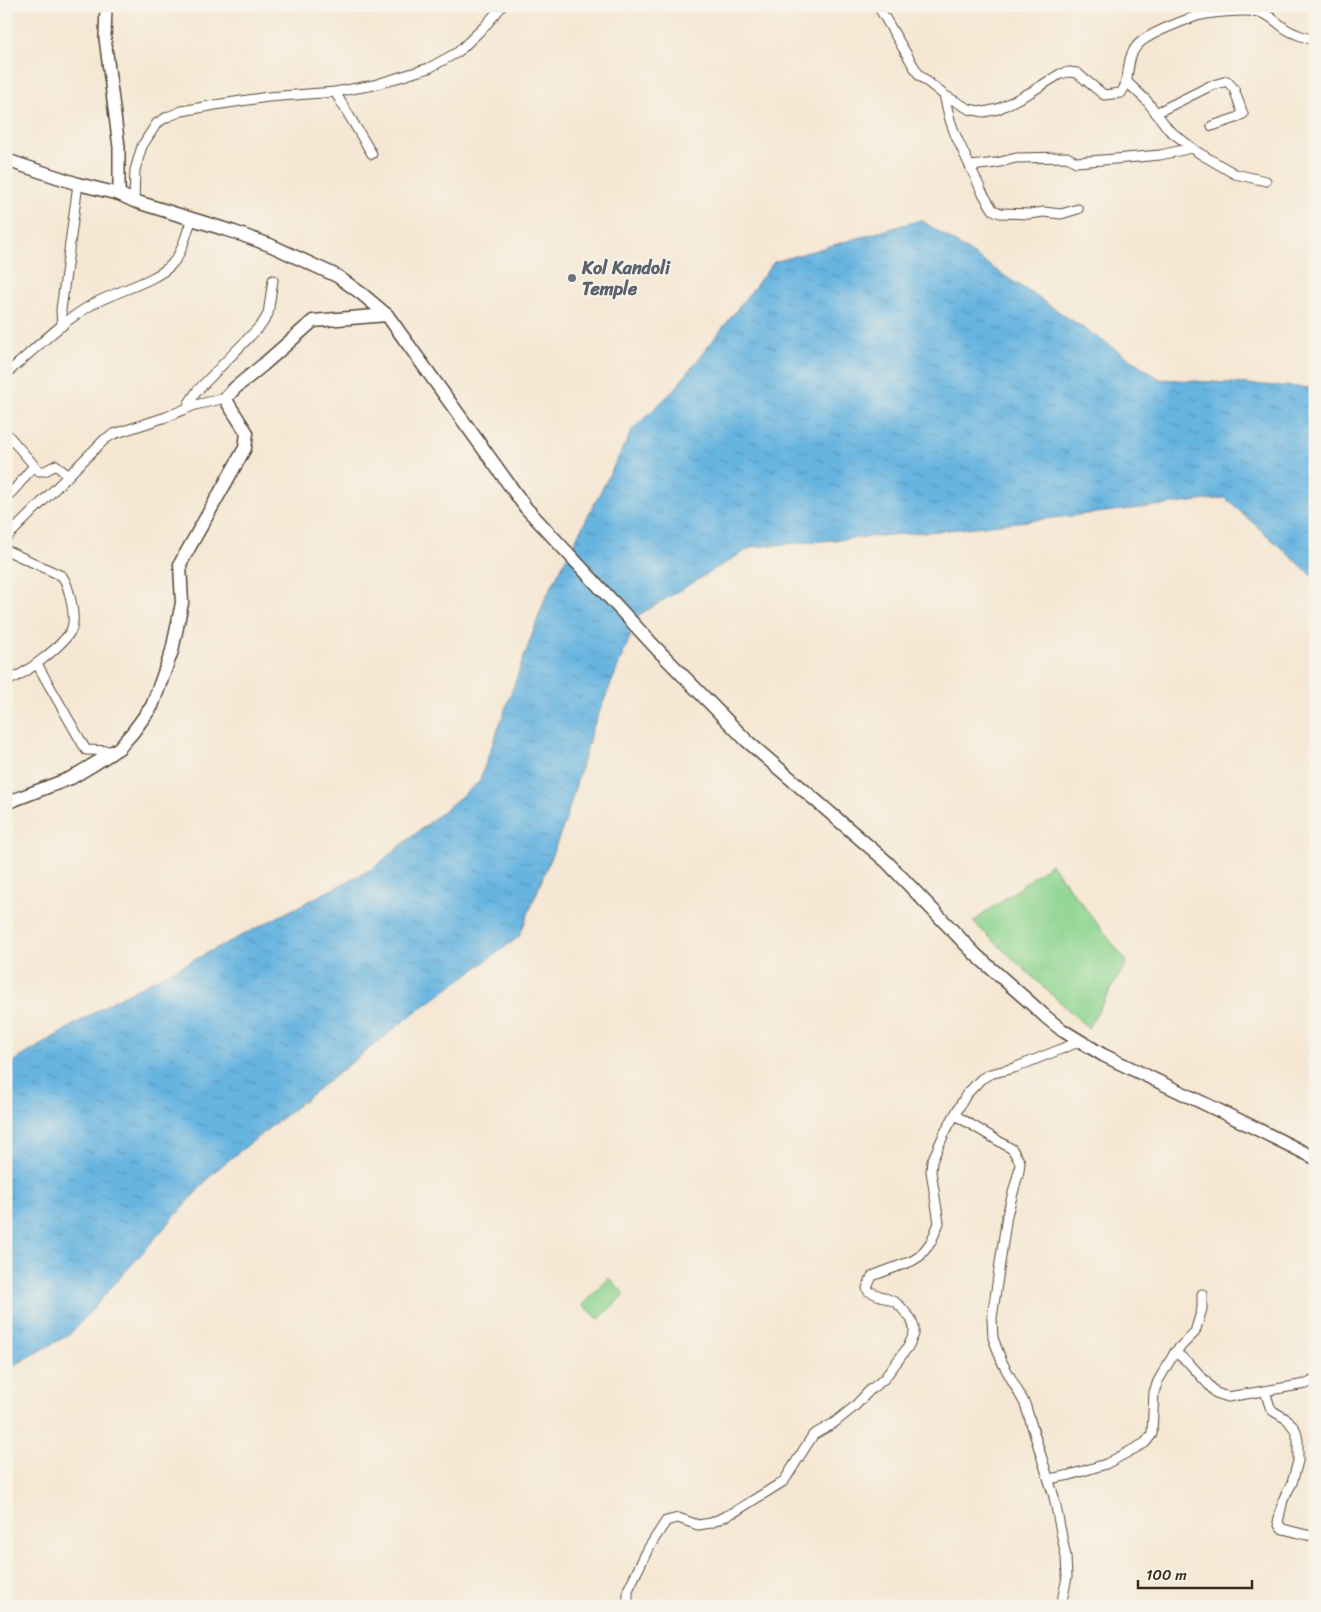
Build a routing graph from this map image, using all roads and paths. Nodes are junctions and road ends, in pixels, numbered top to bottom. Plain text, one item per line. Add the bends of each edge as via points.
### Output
1 (106, 6) edge
2 (502, 6) edge
3 (878, 6) edge
4 (1264, 10) edge
5 (1315, 41) edge
6 (1126, 81) junction
7 (335, 92) junction
8 (944, 95) junction
9 (1156, 113) junction
10 (1212, 126) dead end
11 (1192, 148) junction
12 (372, 154) dead end
13 (6, 160) edge
14 (971, 166) junction
15 (1266, 181) dead end
16 (78, 184) junction
17 (120, 194) junction
18 (134, 201) junction
19 (1078, 209) dead end
20 (192, 219) junction
21 (273, 280) dead end
22 (387, 316) junction
23 (62, 326) junction
24 (6, 374) edge
25 (226, 398) junction
26 (187, 408) junction
27 (7, 434) edge
28 (34, 466) junction
29 (68, 476) junction
30 (6, 496) edge
31 (6, 538) edge
32 (7, 551) edge
33 (38, 664) junction
34 (6, 681) edge
35 (115, 751) junction
36 (6, 803) edge
37 (1080, 1042) junction
38 (955, 1115) junction
39 (1315, 1158) edge
40 (1202, 1294) dead end
41 (1175, 1352) junction
42 (1314, 1379) edge
43 (1265, 1390) junction
44 (1049, 1479) junction
45 (1315, 1538) edge
46 (628, 1606) edge
47 (1061, 1606) edge

1 - 17 street
2 - 7 street via 458,52 429,68 374,85
3 - 8 street via 919,75
4 - 5 street via 1288,30
4 - 6 street via 1198,16 1155,34 1138,44 1130,54
6 - 8 street via 1121,93 1104,95 1077,73 1069,72 998,109 984,112 969,109
6 - 9 street
7 - 12 street
7 - 18 street via 268,97 182,111 167,117 157,123 142,146 135,170
8 - 14 street via 950,120
9 - 10 street via 1227,81 1234,89 1243,114
9 - 11 street via 1169,130
11 - 14 street via 1115,159 1076,162 1067,157 1016,158
11 - 15 street via 1235,174
13 - 16 main road
14 - 19 street via 993,210 1000,213 1066,214
16 - 17 main road
16 - 23 street via 61,310
17 - 18 main road
18 - 20 main road
20 - 22 main road via 261,242 337,276
20 - 23 street via 179,254 171,265 155,277 92,304
21 - 26 street via 268,314 262,324 197,391
22 - 25 main road via 313,320
22 - 37 main road via 526,508 656,648 746,741 887,862 976,955 1047,1018
23 - 24 street
25 - 26 street
25 - 35 main road via 247,434 245,448 180,564 182,603 172,651 152,706
26 - 29 street via 114,434
27 - 28 street
28 - 29 street via 42,472 56,465
28 - 30 street
29 - 31 street
32 - 33 street via 65,579 72,607 72,629
33 - 34 street
33 - 35 street via 86,750
35 - 36 main road via 71,778
37 - 38 street via 981,1079 966,1095
37 - 39 main road
38 - 44 street via 1012,1149 1020,1162 1007,1216 992,1318 993,1338 1025,1404
38 - 46 street via 932,1162 939,1223 931,1242 912,1261 872,1276 866,1288 900,1306 911,1319 914,1334 908,1347 884,1379 854,1407 813,1435 784,1481 736,1512 712,1523 698,1525 678,1518 666,1521 628,1590
40 - 41 street via 1202,1309 1195,1332
41 - 43 street via 1220,1395
41 - 44 street via 1154,1392 1149,1439 1106,1464
42 - 43 street via 1306,1384
43 - 45 street via 1270,1407 1288,1420 1298,1441 1298,1461 1283,1500 1279,1525
44 - 47 street via 1066,1557 1067,1577

